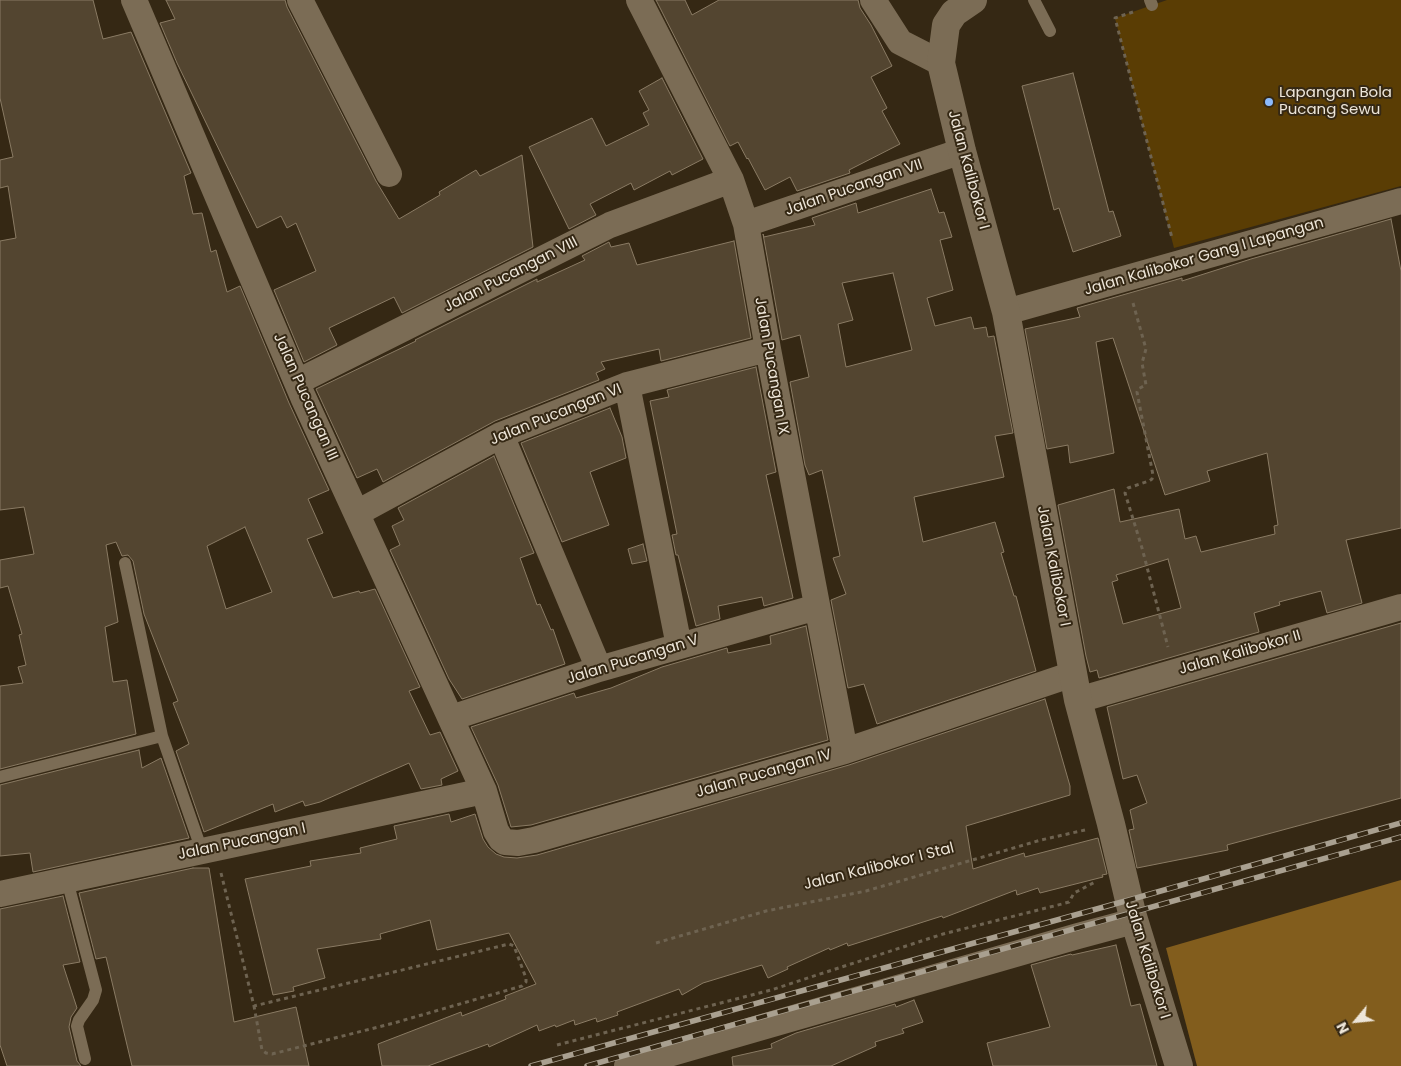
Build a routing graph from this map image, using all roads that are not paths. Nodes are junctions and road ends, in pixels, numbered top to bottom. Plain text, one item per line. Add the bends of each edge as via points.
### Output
1 (134, 0) edge
2 (300, 0) edge
3 (639, 0) edge
4 (873, 0) edge
5 (973, 0) edge
6 (1034, 0) edge
7 (1050, 31) dead end
8 (941, 62) junction
9 (962, 151) junction
10 (389, 174) dead end
11 (731, 180) junction
12 (1401, 201) edge
13 (746, 224) junction
14 (1006, 312) junction
15 (768, 349) junction
16 (297, 382) junction
17 (628, 385) junction
18 (501, 435) junction
19 (357, 513) junction
20 (126, 563) dead end
21 (817, 607) junction
22 (1401, 607) edge
23 (679, 646) junction
24 (599, 669) junction
25 (1076, 687) junction
26 (451, 718) junction
27 (162, 736) junction
28 (845, 751) junction
29 (0, 776) edge
30 (484, 791) junction
31 (209, 850) junction
32 (67, 880) junction
33 (0, 894) edge
34 (1134, 921) junction
35 (85, 1059) dead end
36 (627, 1066) edge
37 (1179, 1066) edge

1 - 16 street, Jalan Pucangan III
2 - 10 street
3 - 11 street, Jalan Pucangan IX
4 - 8 street via 900,42
5 - 8 street via 954,13 946,25
6 - 7 lane
8 - 9 street, Jalan Kalibokor I
9 - 13 street, Jalan Pucangan VII
9 - 14 street, Jalan Kalibokor I
11 - 13 street, Jalan Pucangan IX
11 - 16 street, Jalan Pucangan VIII via 610,225
12 - 14 street, Jalan Kalibokor Gang I Lapangan
13 - 15 street, Jalan Pucangan IX
14 - 25 street, Jalan Kalibokor I
15 - 17 street, Jalan Pucangan VI
15 - 21 street, Jalan Pucangan IX
16 - 19 street, Jalan Pucangan III
17 - 18 street, Jalan Pucangan VI
17 - 23 street
18 - 19 street, Jalan Pucangan VI
18 - 24 street
19 - 26 street, Jalan Pucangan III
20 - 27 lane
21 - 23 street, Jalan Pucangan V
21 - 28 street, Jalan Pucangan IX
22 - 25 street, Jalan Kalibokor II via 1174,672
23 - 24 street, Jalan Pucangan V
24 - 26 street, Jalan Pucangan V
25 - 28 street, Jalan Pucangan IV
25 - 34 street, Jalan Kalibokor I via 1094,830
26 - 30 street, Jalan Pucangan III
27 - 29 lane
27 - 31 lane
28 - 30 street, Jalan Pucangan IV via 518,843 505,842 497,834
30 - 31 street, Jalan Pucangan I
31 - 32 street, Jalan Pucangan I
32 - 33 street, Jalan Pucangan I
32 - 35 lane via 96,990 94,1000 77,1026
34 - 36 street
34 - 37 street, Jalan Kalibokor I

